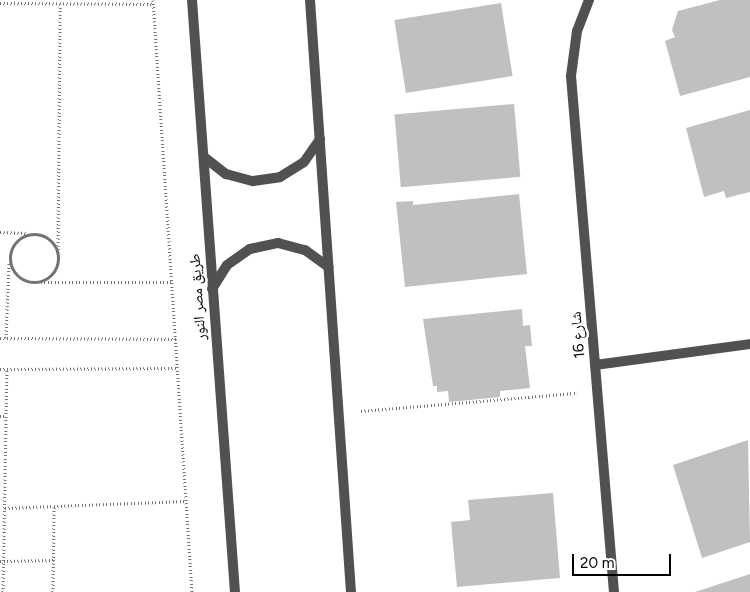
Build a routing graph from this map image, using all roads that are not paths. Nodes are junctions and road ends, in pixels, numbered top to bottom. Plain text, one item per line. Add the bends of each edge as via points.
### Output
1 (192, 0) edge
2 (310, 0) edge
3 (589, 0) edge
4 (320, 139) junction
5 (204, 157) junction
6 (328, 267) junction
7 (212, 289) junction
8 (750, 344) edge
9 (595, 365) junction
10 (235, 592) edge
11 (351, 592) edge
12 (614, 592) edge

1 - 5 street, طريق مصر النور
2 - 4 street
3 - 9 street, شارع 16 via 577,31 571,76
4 - 5 street via 304,162 280,176 253,181 226,174
4 - 6 street
5 - 7 street, طريق مصر النور
6 - 7 street via 306,250 278,243 259,247 227,265
6 - 11 street
7 - 10 street, طريق مصر النور
8 - 9 street
9 - 12 street, شارع 16

